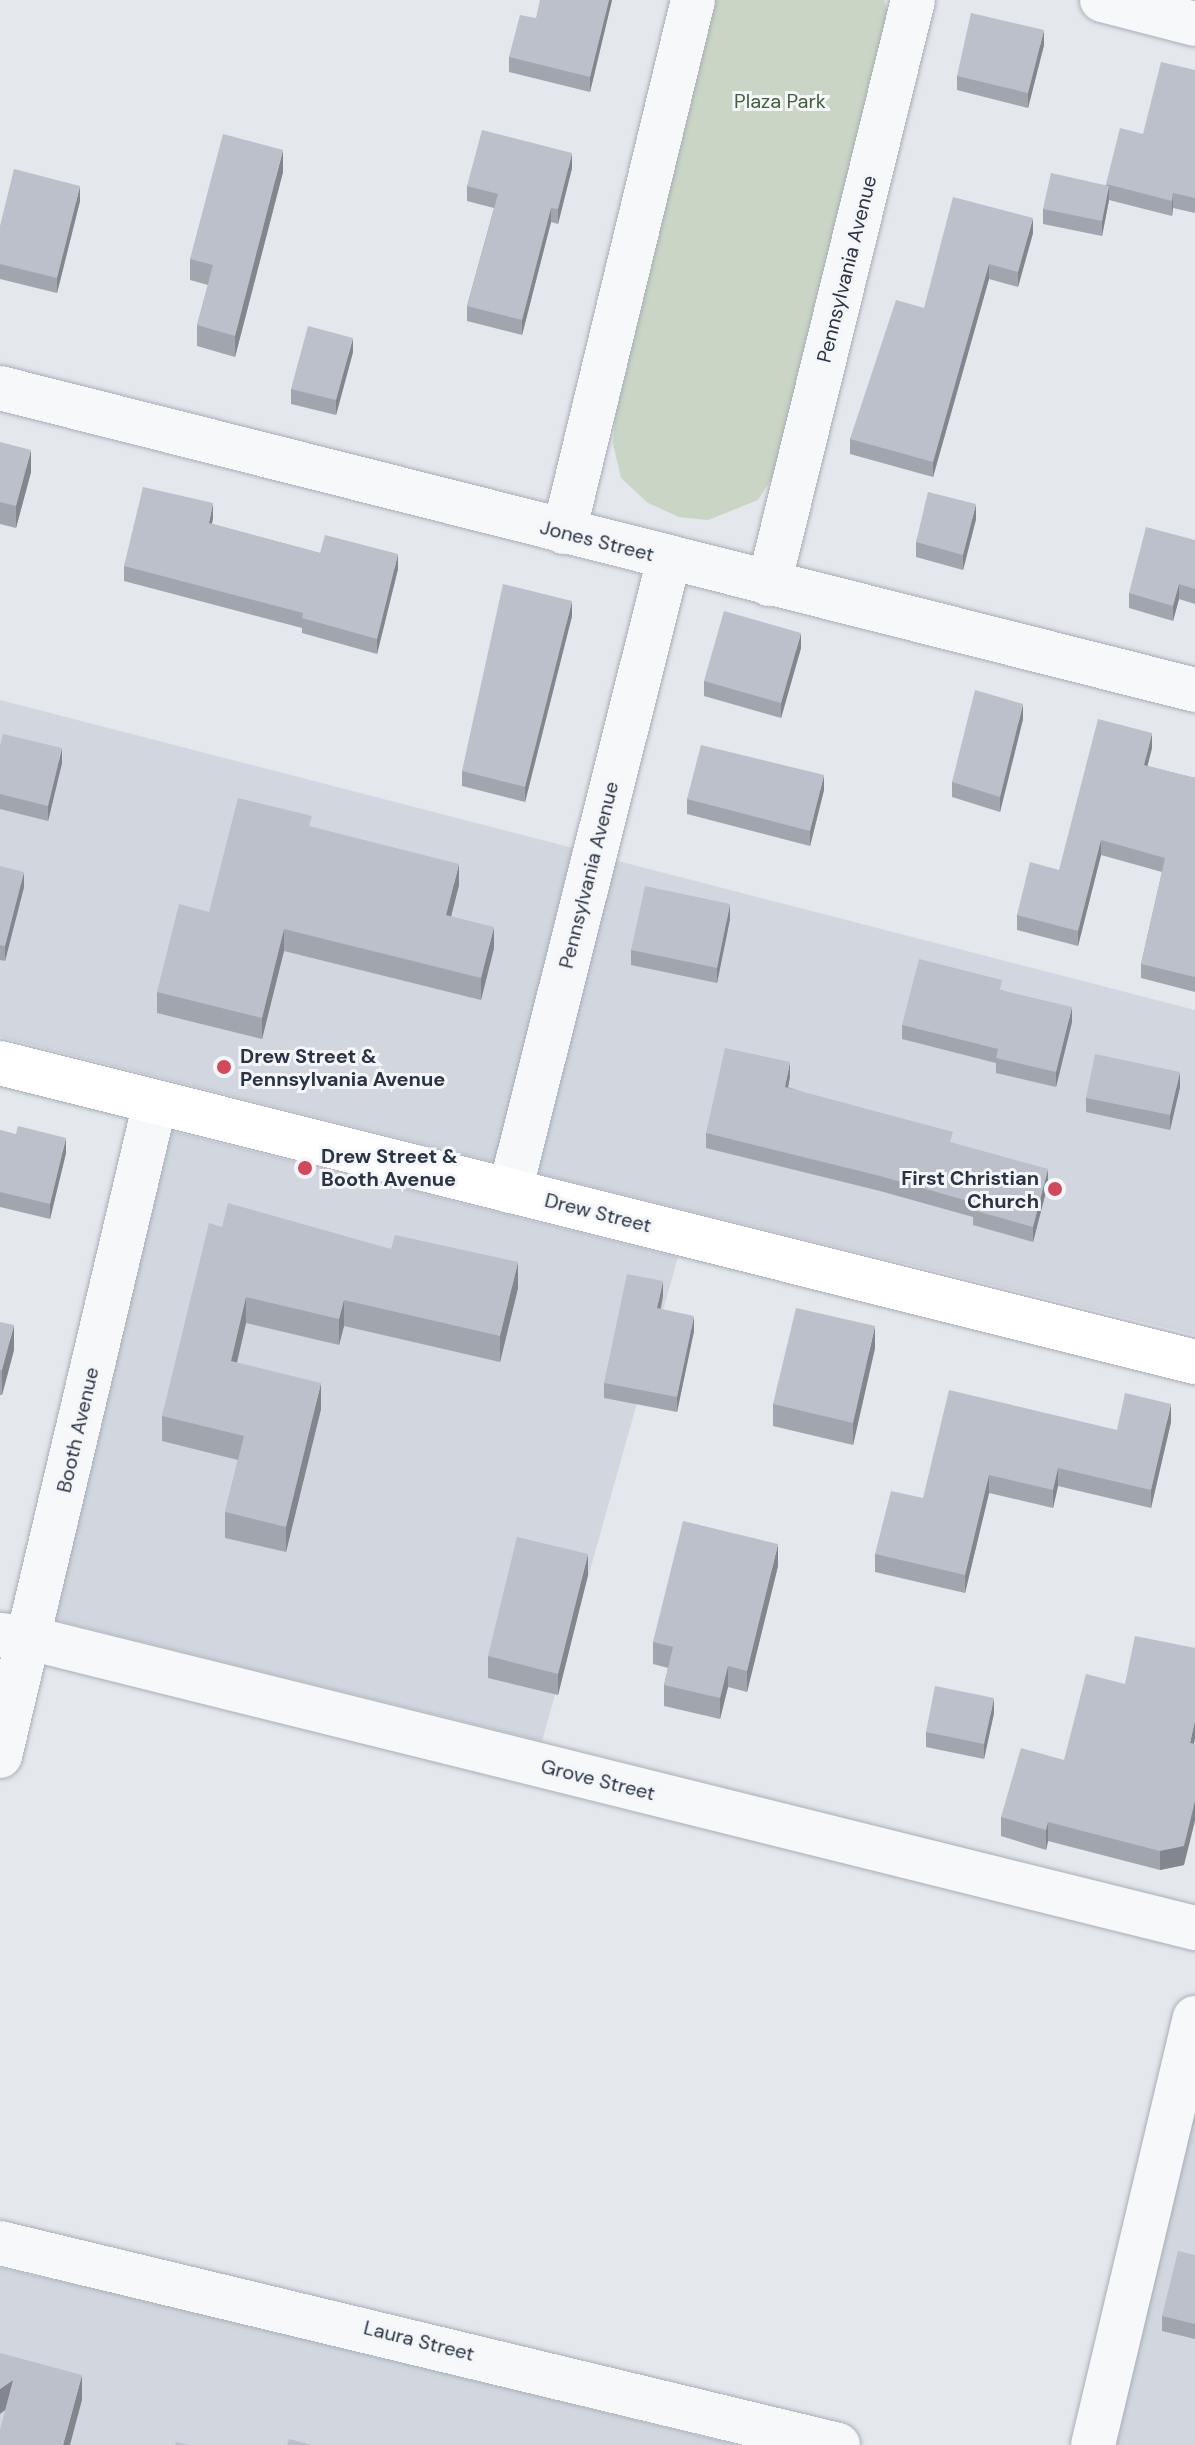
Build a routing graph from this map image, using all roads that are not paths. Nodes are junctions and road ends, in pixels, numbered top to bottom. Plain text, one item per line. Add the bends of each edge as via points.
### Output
1 (693, 0) edge
2 (913, 0) edge
3 (1102, 0) edge
4 (1195, 24) edge
5 (0, 388) edge
6 (564, 532) junction
7 (669, 559) junction
8 (769, 584) junction
9 (1195, 690) edge
10 (0, 1063) edge
11 (155, 1103) junction
12 (510, 1191) junction
13 (1195, 1362) edge
14 (14, 1636) edge
15 (0, 1756) edge
16 (1195, 1928) edge
17 (1195, 2018) edge
18 (0, 2243) edge
19 (838, 2445) edge
20 (1093, 2445) edge

1 - 6 street
2 - 8 street, Pennsylvania Avenue
3 - 4 street
5 - 6 street, Jones Street
6 - 7 street, Jones Street
7 - 8 street, Jones Street
7 - 12 street, Pennsylvania Avenue
8 - 9 street, Jones Street
10 - 11 main road, Drew Street
11 - 12 main road, Drew Street
11 - 14 street, Booth Avenue
12 - 13 main road, Drew Street
14 - 15 street, Booth Avenue
14 - 16 street, Grove Street
17 - 20 street
18 - 19 street, Laura Street

